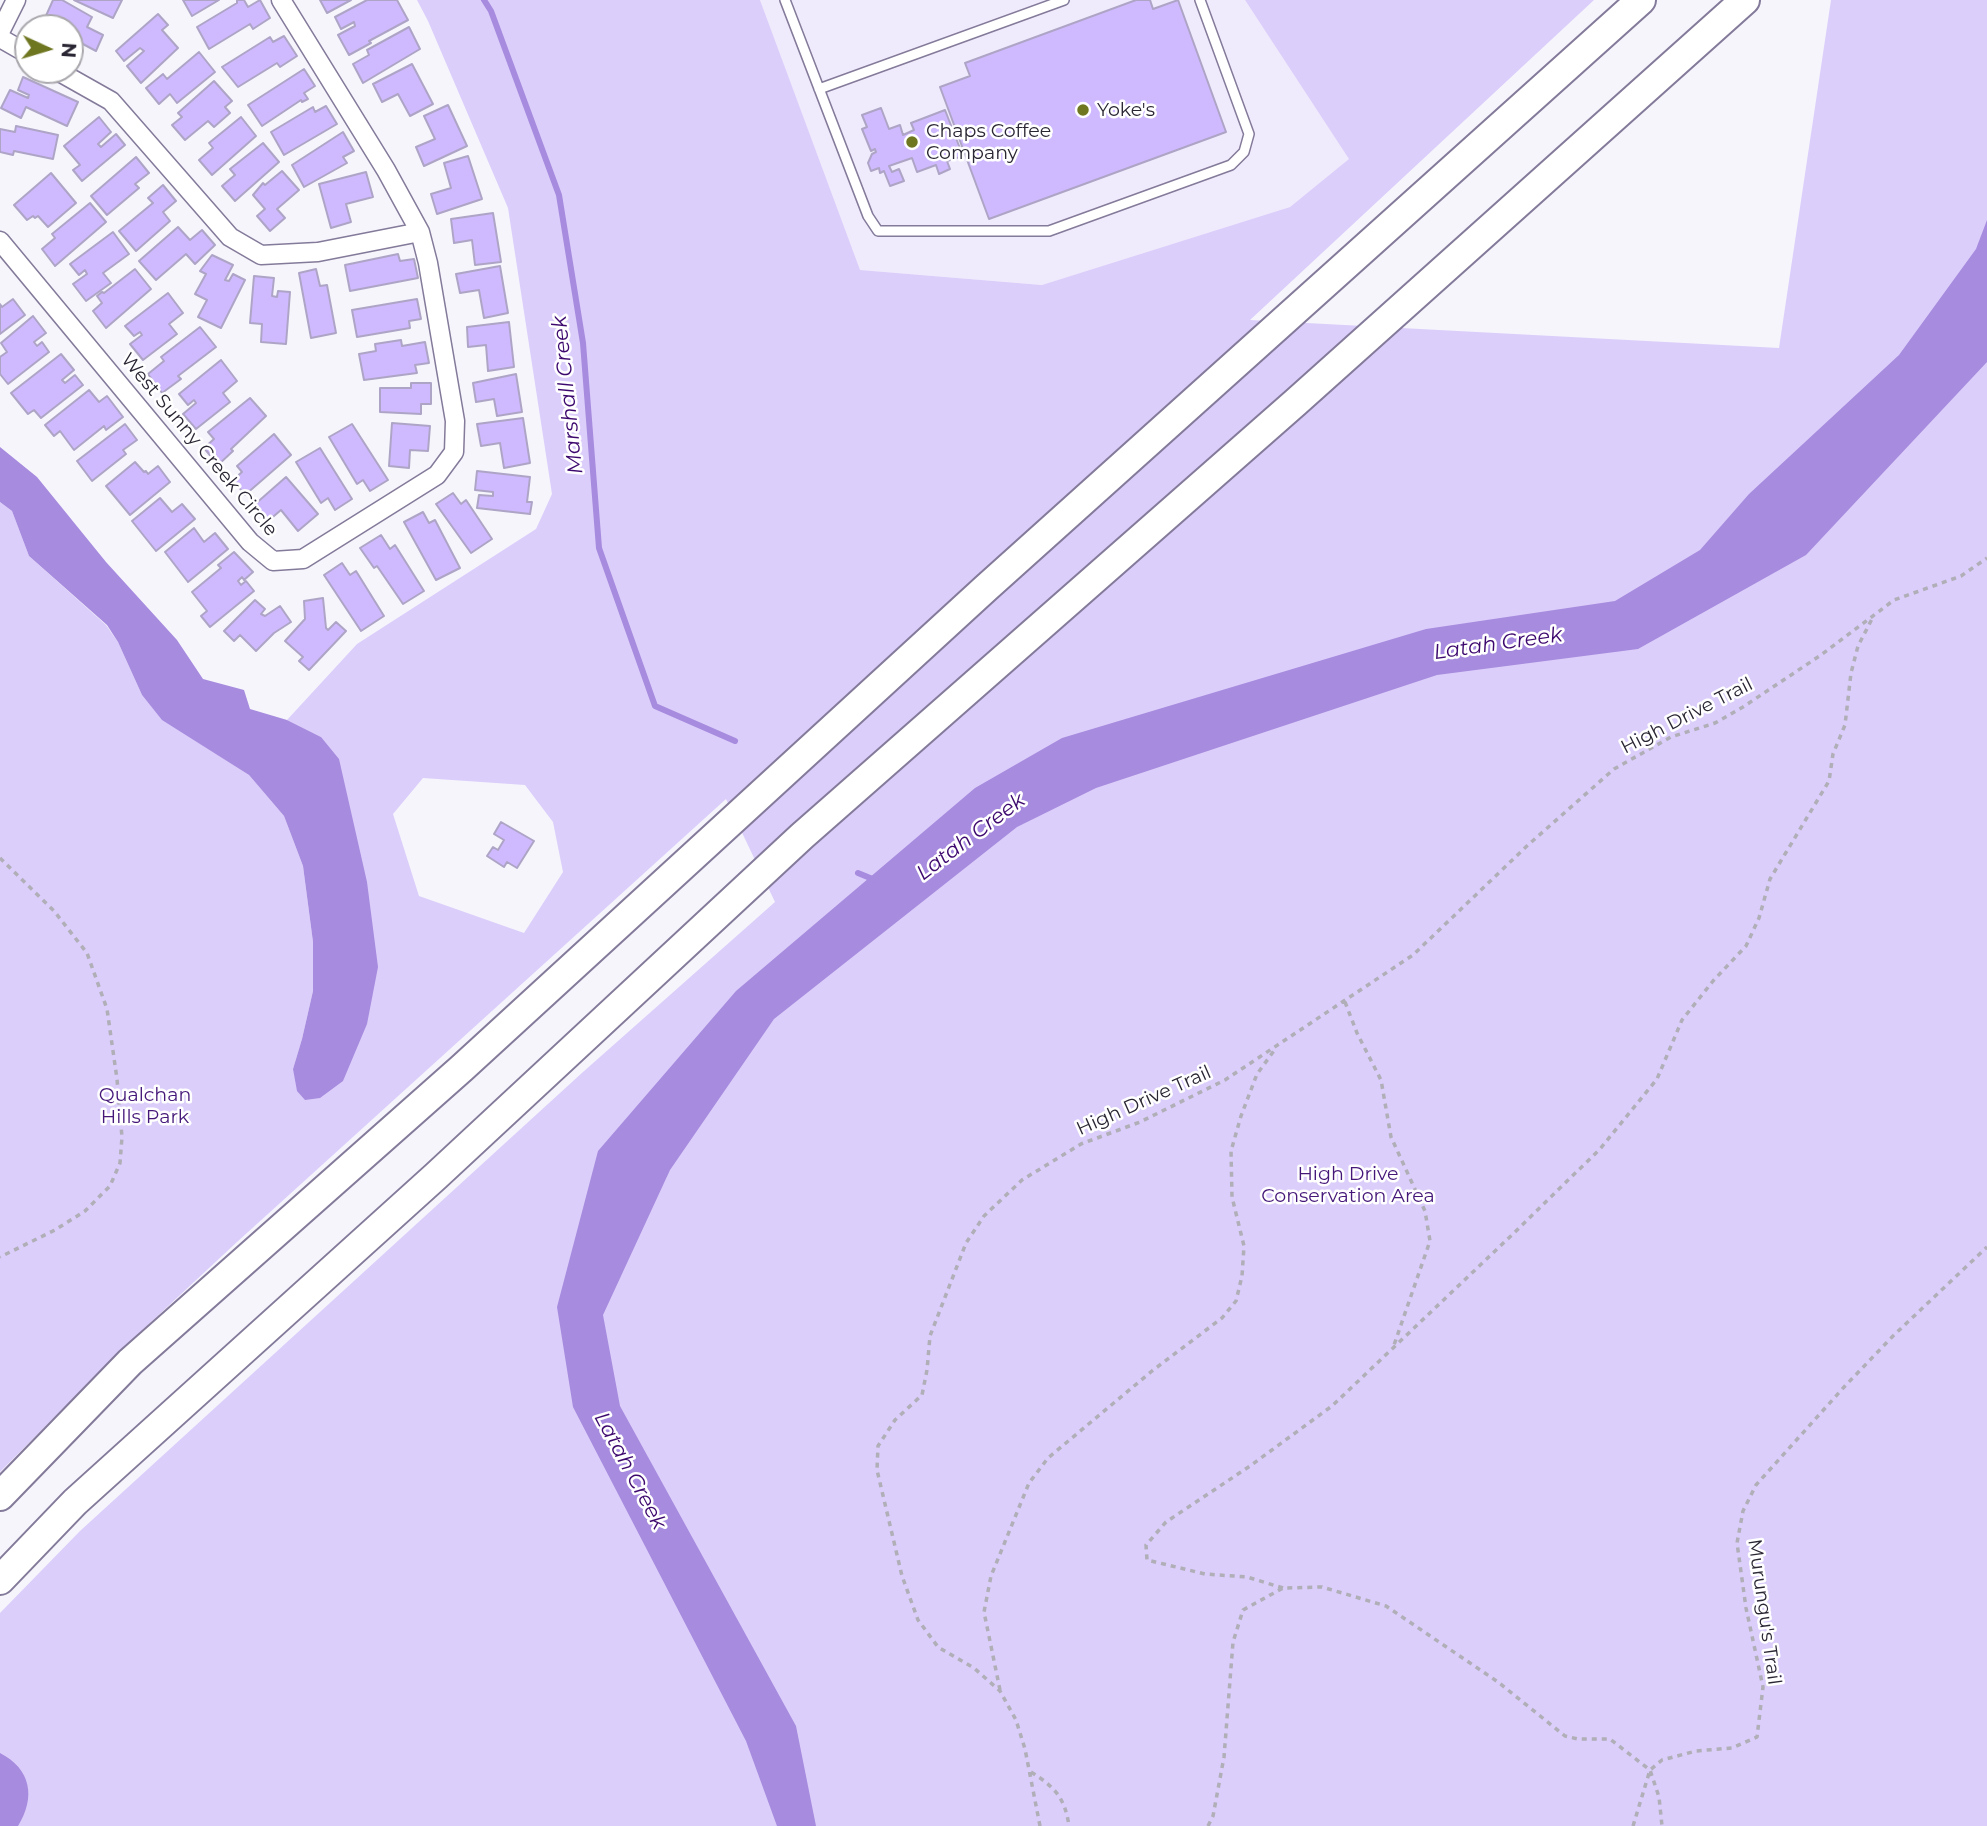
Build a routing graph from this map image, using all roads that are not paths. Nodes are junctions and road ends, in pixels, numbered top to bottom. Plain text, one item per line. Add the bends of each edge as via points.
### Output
1 (16, 0) edge
2 (281, 0) edge
3 (785, 0) edge
4 (1064, 0) edge
5 (1200, 0) edge
6 (1641, 0) edge
7 (1745, 0) edge
8 (0, 32) edge
9 (81, 84) edge
10 (819, 89) junction
11 (419, 232) junction
12 (0, 241) edge
13 (0, 1496) edge
14 (0, 1580) edge

1 - 8 street
2 - 11 street
3 - 10 lane
4 - 10 lane
5 - 10 lane via 1249,134 1244,152 1231,165 1049,231 878,231
6 - 13 highway via 130,1362
7 - 14 highway via 802,836 75,1502
9 - 11 street via 111,101 230,237 261,255 318,252
11 - 12 street, West Sunny Creek Circle via 455,421 454,452 437,475 303,559 273,561 250,542

